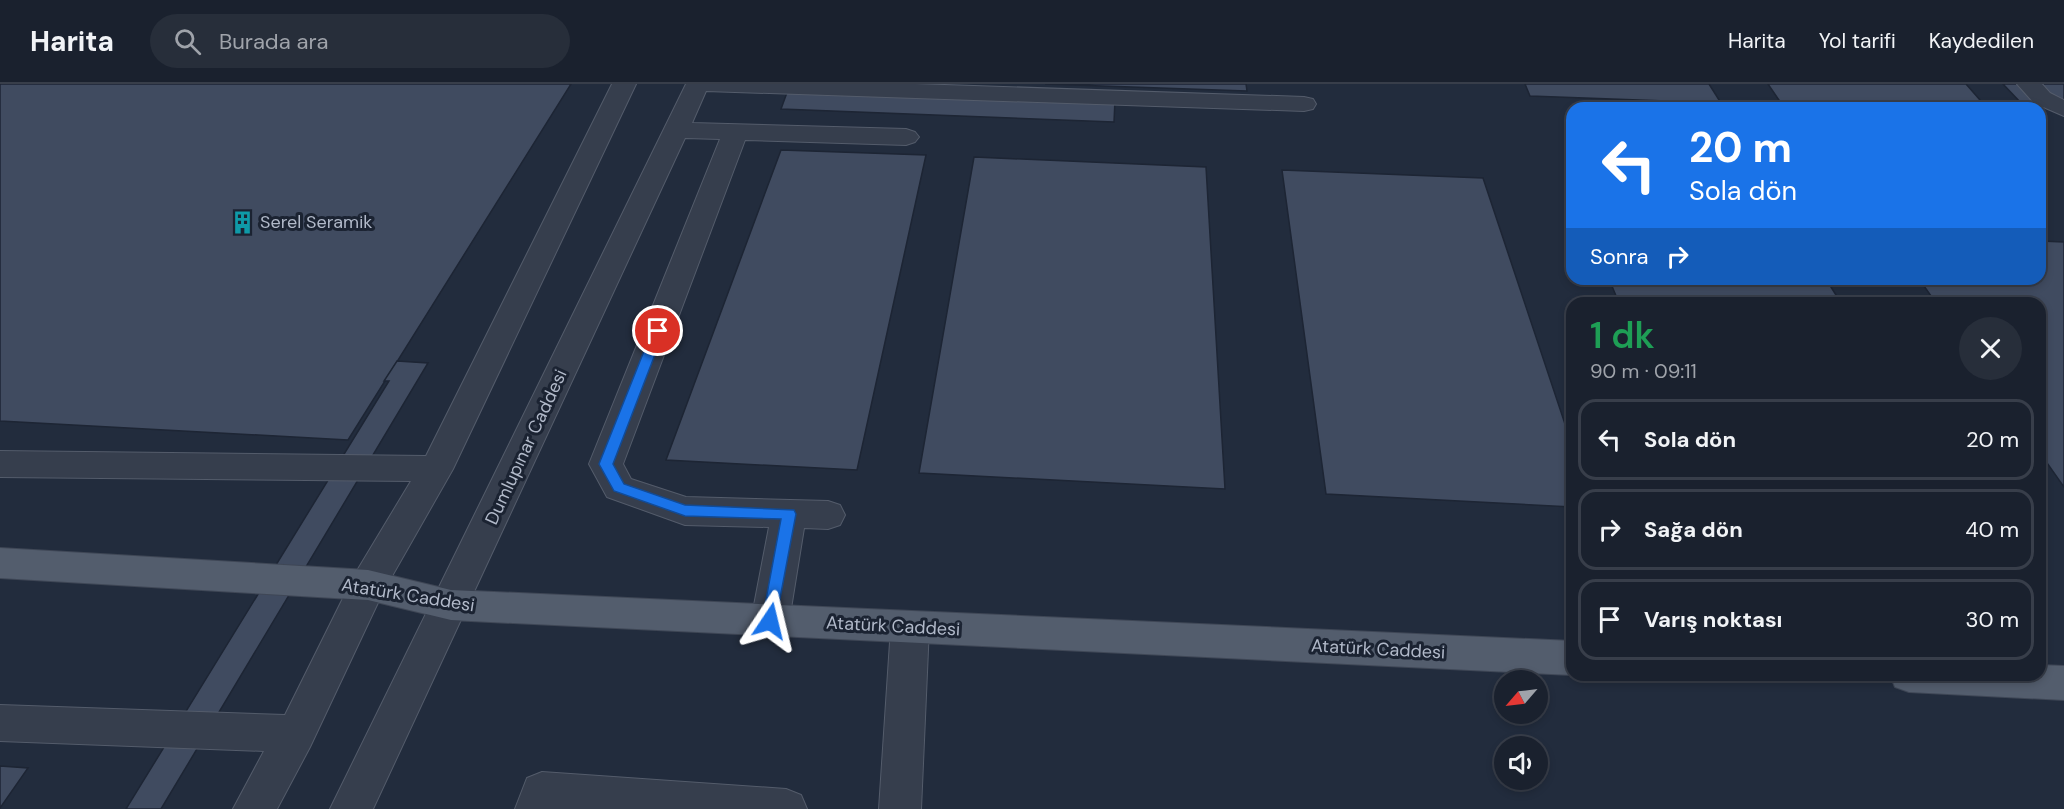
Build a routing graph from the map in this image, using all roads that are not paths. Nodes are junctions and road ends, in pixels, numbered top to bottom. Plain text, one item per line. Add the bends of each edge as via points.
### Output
1 (624, 84) edge
2 (698, 84) edge
3 (2029, 84) edge
4 (1304, 104) dead end
5 (2064, 109) edge
6 (677, 130) junction
7 (736, 131) junction
8 (906, 137) dead end
9 (0, 464) edge
10 (436, 469) junction
11 (789, 514) junction
12 (828, 515) dead end
13 (0, 563) edge
14 (368, 585) junction
15 (451, 605) junction
16 (770, 621) junction
17 (910, 627) junction
18 (1566, 658) edge
19 (2025, 681) edge
20 (2064, 683) edge
21 (0, 723) edge
22 (296, 734) junction
23 (254, 809) edge
24 (351, 809) edge
25 (536, 809) edge
26 (786, 809) edge
27 (900, 809) edge

1 - 10 street
2 - 4 street
2 - 6 street, Dumlupınar Caddesi
3 - 5 street via 2042,98
6 - 7 street
6 - 15 street, Dumlupınar Caddesi
7 - 8 street
7 - 11 street via 606,464 619,488 685,510
9 - 10 street
10 - 14 street
11 - 12 street
11 - 16 street
13 - 14 main road, Atatürk Caddesi
14 - 15 main road, Atatürk Caddesi
14 - 22 street
15 - 16 main road, Atatürk Caddesi
15 - 24 street, Dumlupınar Caddesi
16 - 17 main road, Atatürk Caddesi
17 - 18 main road, Atatürk Caddesi
17 - 27 street
19 - 20 main road
21 - 22 street
22 - 23 street
25 - 26 street via 542,792

